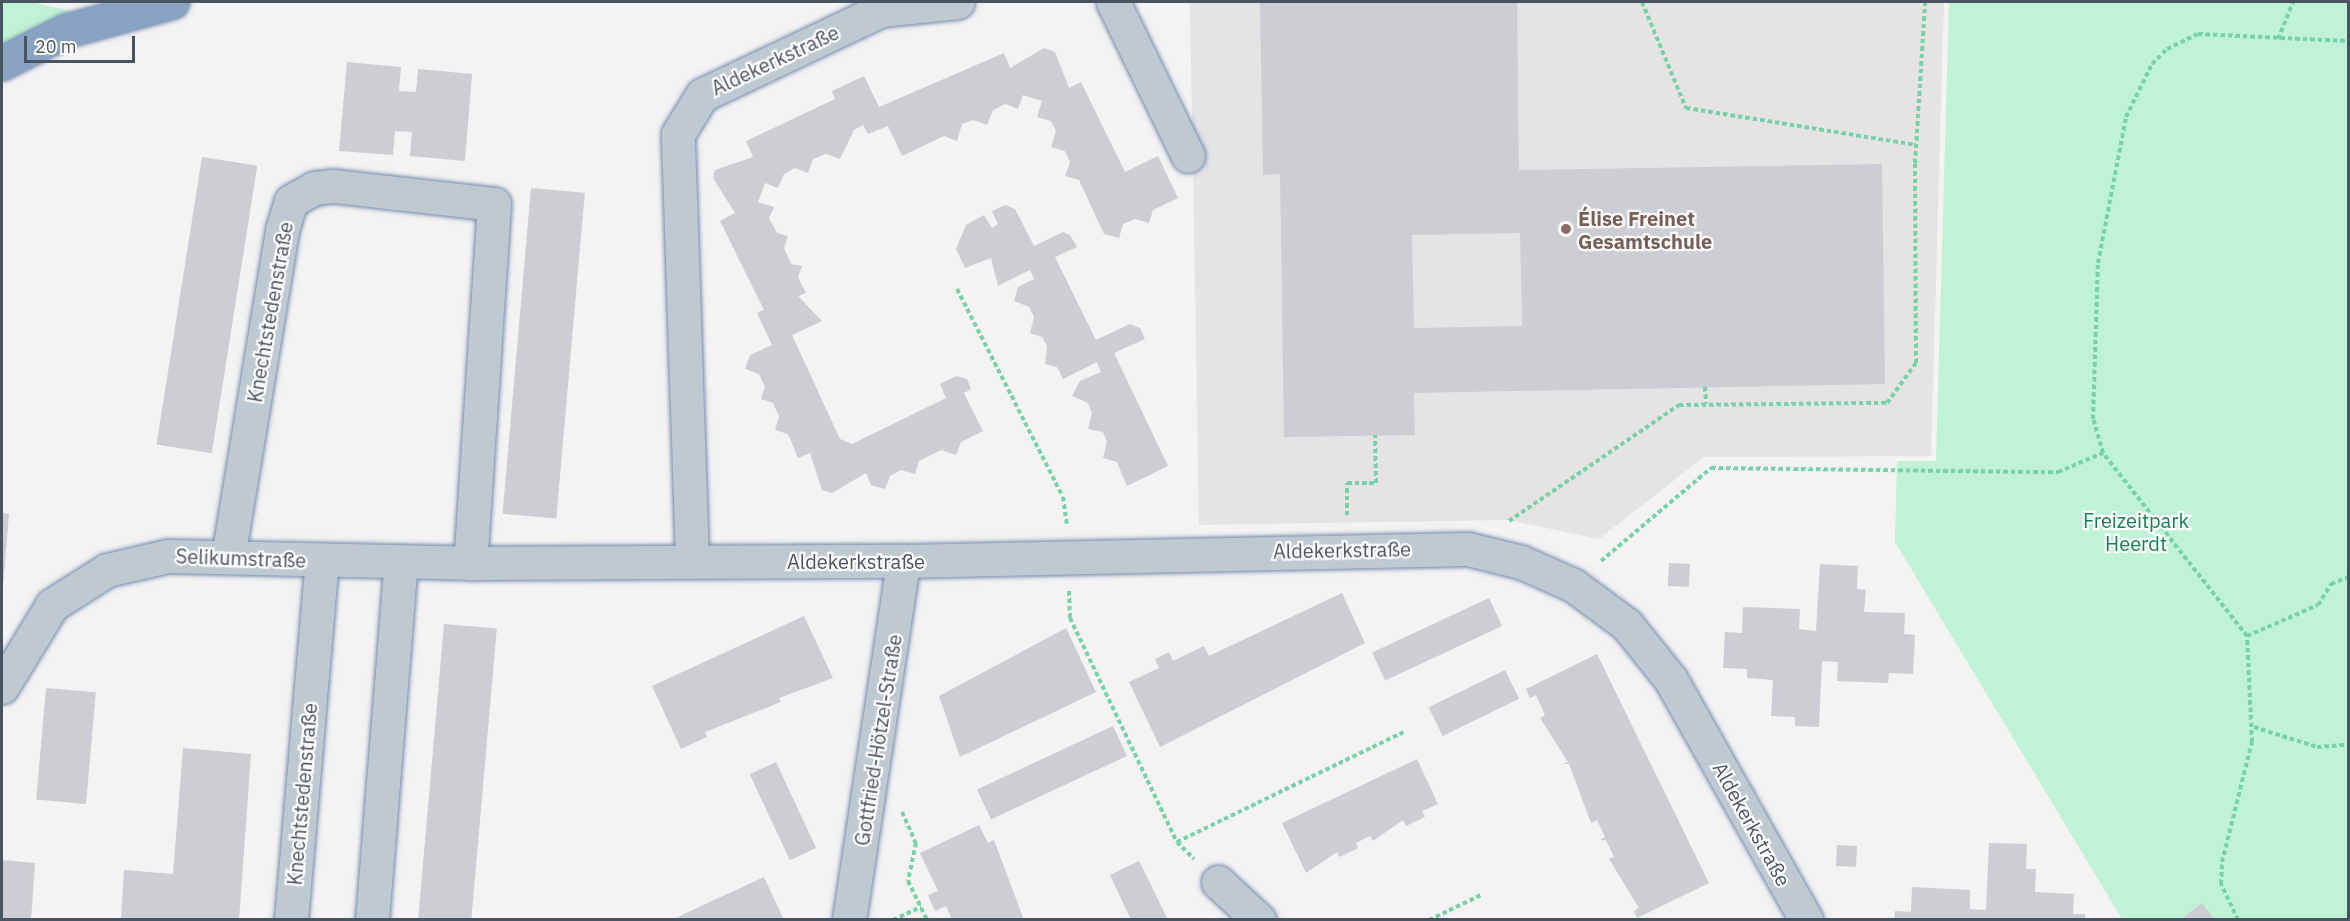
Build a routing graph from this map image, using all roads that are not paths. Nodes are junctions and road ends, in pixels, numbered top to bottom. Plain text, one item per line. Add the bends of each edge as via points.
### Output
1 (172, 2) edge
2 (958, 2) edge
3 (1113, 2) edge
4 (2, 63) edge
5 (1188, 156) dead end
6 (228, 557) junction
7 (322, 560) junction
8 (692, 561) junction
9 (903, 561) junction
10 (401, 562) junction
11 (470, 563) junction
12 (2, 687) edge
13 (1218, 882) road end
14 (291, 920) edge
15 (372, 920) edge
16 (849, 920) edge
17 (1259, 920) edge
18 (1806, 920) edge

1 - 4 highway via 65,31
2 - 8 street, Aldekerkstraße via 881,10 702,95 678,134
3 - 5 street
6 - 7 street, Selikumstraße
6 - 11 street, Knechtstedenstraße via 282,230 291,201 314,188 334,186 494,204
6 - 12 street, Selikumstraße via 168,556 107,570 52,605
7 - 10 street, Aldekerkstraße
7 - 14 street, Knechtstedenstraße
8 - 9 street, Aldekerkstraße
8 - 11 street, Aldekerkstraße
9 - 16 street, Gottfried-Hötzel-Straße
9 - 18 street, Aldekerkstraße via 1468,549 1521,562 1573,585 1627,626 1671,680
10 - 11 street, Aldekerkstraße
10 - 15 street
13 - 17 street

